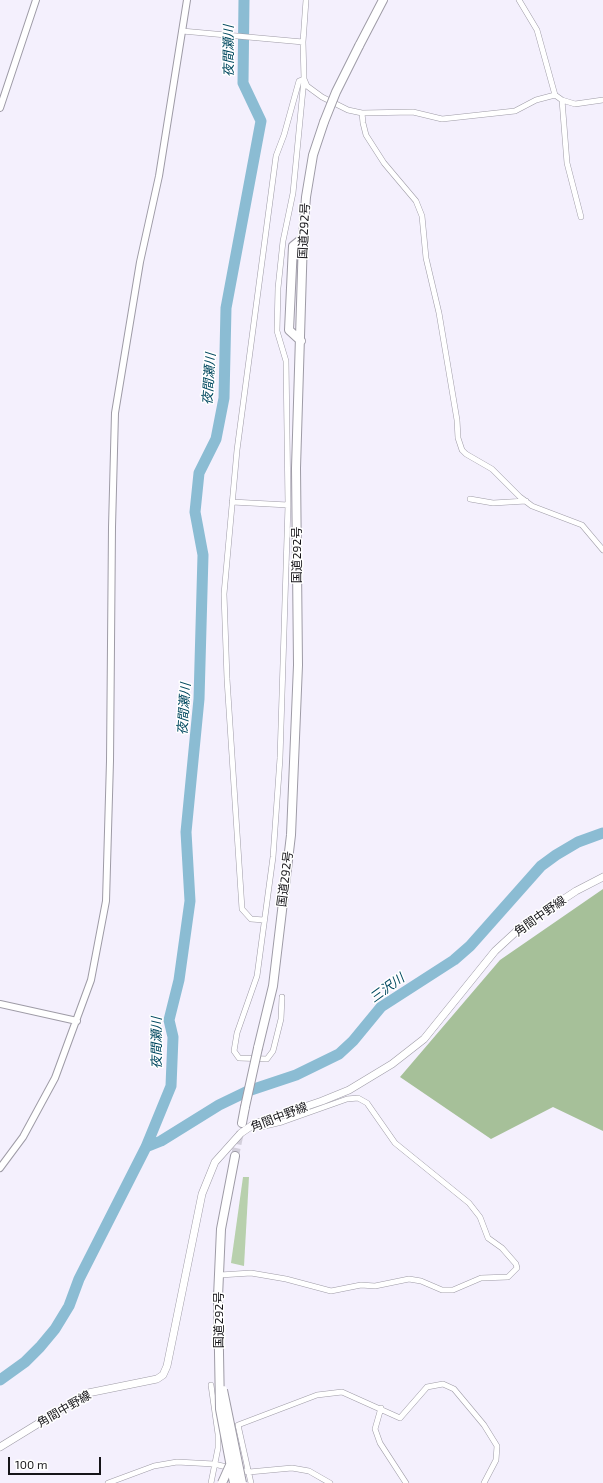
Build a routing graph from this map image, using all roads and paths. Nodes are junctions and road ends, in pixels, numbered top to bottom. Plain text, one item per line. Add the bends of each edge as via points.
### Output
1 (36, 0) edge
2 (187, 0) edge
3 (306, 0) edge
4 (519, 0) edge
5 (382, 2) edge
6 (182, 31) junction
7 (300, 42) junction
8 (304, 79) junction
9 (555, 95) junction
10 (562, 100) junction
11 (603, 100) edge
12 (0, 108) edge
13 (362, 113) junction
14 (582, 217) dead end
15 (303, 238) junction
16 (300, 341) junction
17 (470, 499) dead end
18 (526, 501) junction
19 (232, 502) junction
20 (288, 505) junction
21 (603, 550) edge
22 (603, 877) edge
23 (264, 920) junction
24 (282, 997) dead end
25 (0, 1004) edge
26 (77, 1021) junction
27 (242, 1122) tunnel mouth
28 (254, 1124) junction
29 (235, 1156) tunnel mouth
30 (1, 1167) edge
31 (220, 1275) junction
32 (219, 1369) junction
33 (211, 1385) dead end
34 (381, 1408) junction
35 (0, 1447) edge
36 (231, 1463) junction
37 (214, 1464) junction
38 (249, 1472) junction
39 (108, 1483) edge
40 (211, 1483) edge
41 (222, 1483) edge
42 (234, 1483) edge
43 (242, 1483) edge
44 (251, 1483) edge
45 (330, 1483) edge
46 (406, 1483) edge
47 (484, 1483) edge

1 - 12 street
2 - 6 street
3 - 7 street
4 - 9 street via 537,30
5 - 15 highway, 国道292号, bridge via 336,92 324,122 313,155
6 - 7 street
6 - 26 street via 159,176 140,262 115,413 106,901 91,980
7 - 8 street
8 - 13 street via 307,86 322,97 348,110
8 - 19 street via 299,81 276,156
8 - 20 street via 293,193 283,240 278,288 278,331 286,361
9 - 10 street
9 - 13 street via 500,114 442,119 413,112
10 - 11 street via 575,104
10 - 14 street via 567,163
13 - 18 street via 366,135 384,163 416,201 422,216 426,258 439,313 462,450 492,469
15 - 16 highway, 国道292号
15 - 16 highway via 293,246 289,330
16 - 27 highway, 国道292号, bridge via 296,468 298,665 290,835 273,986
17 - 18 street via 493,503
18 - 21 street via 541,511 582,525
19 - 20 street
19 - 23 street via 224,594 242,909 251,919
20 - 23 street via 280,758 273,857
22 - 28 main road, 角間中野線 via 576,891 520,928 495,951 424,1039 392,1064 349,1090
23 - 24 street via 257,976 237,1033 234,1050 239,1058 267,1059 273,1051 281,1019
25 - 26 street
26 - 30 street via 55,1078 23,1137
28 - 31 street via 262,1127 347,1099 358,1098 367,1103 395,1142 469,1203 480,1218 488,1238 502,1248 517,1268 508,1278 477,1279 453,1290 442,1290 410,1279 375,1286 361,1285 331,1290 251,1273
28 - 35 main road, 角間中野線 via 241,1133 215,1162 202,1194 168,1366 163,1375 157,1379 88,1393
29 - 31 highway, 国道292号 via 221,1229
31 - 32 highway, 国道292号, bridge
32 - 36 highway, 国道292号, bridge via 220,1409
32 - 43 highway, bridge
33 - 37 street via 218,1434
34 - 38 street via 342,1392 317,1395 238,1425
34 - 46 street via 375,1428 380,1443
34 - 47 street via 400,1418 428,1387 443,1384 454,1389 484,1425 497,1446 496,1460
36 - 41 highway, bridge
36 - 42 highway, 国道292号, bridge
37 - 38 street
37 - 39 street via 177,1462 154,1466
37 - 40 street
38 - 44 street
38 - 45 street via 292,1468 309,1471

